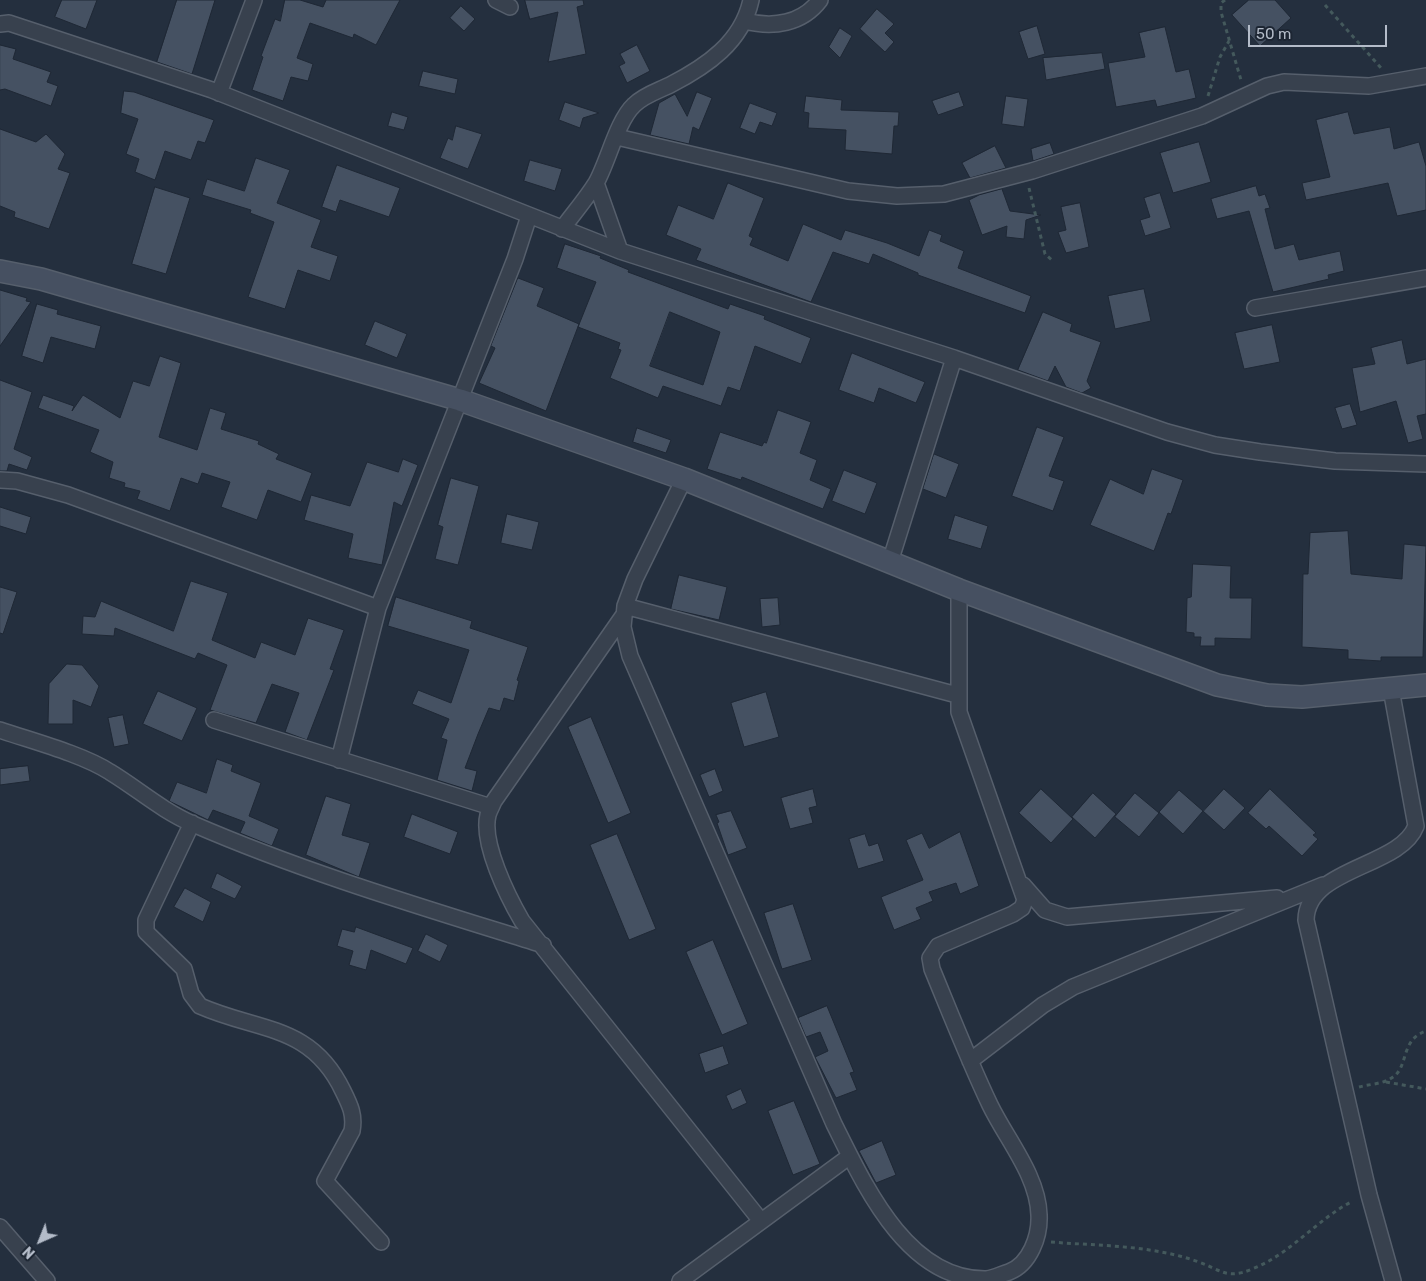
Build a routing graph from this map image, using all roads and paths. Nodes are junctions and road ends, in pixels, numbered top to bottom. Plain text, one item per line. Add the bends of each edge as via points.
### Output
1 (254, 0) edge
2 (496, 0) edge
3 (751, 0) edge
4 (820, 0) edge
5 (1225, 0) edge
6 (1325, 5) dead end
7 (510, 7) dead end
8 (744, 21) junction
9 (0, 24) edge
10 (1229, 40) junction
11 (1426, 76) edge
12 (1395, 83) junction
13 (219, 93) junction
14 (1245, 95) junction
15 (1202, 116) junction
16 (617, 136) junction
17 (1032, 171) junction
18 (596, 183) junction
19 (529, 216) junction
20 (562, 229) junction
21 (620, 251) junction
22 (1053, 261) dead end
23 (0, 271) edge
24 (1426, 278) edge
25 (1255, 308) dead end
26 (954, 358) junction
27 (460, 400) junction
28 (1426, 464) edge
29 (684, 479) junction
30 (0, 480) edge
31 (890, 562) junction
32 (959, 590) junction
33 (378, 608) junction
34 (624, 611) junction
35 (1426, 685) edge
36 (1391, 690) junction
37 (957, 695) junction
38 (214, 720) dead end
39 (0, 730) edge
40 (339, 760) junction
41 (491, 807) junction
42 (192, 823) junction
43 (1018, 879) junction
44 (1334, 881) junction
45 (1293, 897) junction
46 (543, 945) junction
47 (1426, 1031) edge
48 (970, 1061) junction
49 (1385, 1082) junction
50 (1426, 1089) edge
51 (1344, 1090) junction
52 (850, 1156) junction
53 (1369, 1195) junction
54 (761, 1221) junction
55 (0, 1227) edge
56 (1036, 1241) junction
57 (381, 1242) dead end
58 (973, 1279) edge
59 (47, 1281) edge
60 (680, 1281) edge
61 (1394, 1281) edge

1 - 13 street
2 - 7 street
3 - 8 street
4 - 8 street via 801,19 760,25
5 - 10 path via 1221,3 1221,12
6 - 12 path
8 - 16 street via 716,57 633,105
9 - 13 street via 9,24
10 - 14 path
10 - 15 path via 1220,57
11 - 12 street
12 - 14 street via 1369,86 1284,82
13 - 19 street
14 - 15 street
15 - 17 street
16 - 17 street via 848,191 897,196 944,194
16 - 18 street
17 - 22 path via 1027,180 1045,254
18 - 20 street
18 - 21 street
19 - 20 street
19 - 27 street
20 - 21 street
21 - 26 street
23 - 27 main road via 41,279
24 - 25 street
26 - 28 street via 1167,432 1215,445 1335,461
26 - 31 street
27 - 29 main road
27 - 33 street
29 - 31 main road
29 - 34 street via 635,579
30 - 33 street via 68,494
31 - 32 main road
32 - 36 main road via 1217,685 1302,697
32 - 37 street
33 - 40 street
34 - 37 street
34 - 41 street
34 - 52 street via 623,628 630,656
35 - 36 main road
36 - 44 street via 1416,826 1412,836 1402,844
37 - 43 street via 963,726
38 - 40 street
39 - 42 street via 109,771 160,808
40 - 41 street
41 - 46 street via 487,832 510,901
42 - 46 street via 324,876
42 - 57 street via 146,920 146,932 184,969 192,994 200,1006 280,1032 322,1057 333,1071 351,1108 353,1123 352,1131 325,1181
43 - 45 street via 1042,908 1054,915 1067,917
43 - 48 street via 1025,900 1022,908 938,946 930,958
44 - 45 street
44 - 51 street via 1320,890 1309,904 1306,920
45 - 48 street via 1073,987 1042,1004
46 - 54 street
47 - 49 path via 1417,1034 1398,1073
48 - 56 street via 1032,1183 1039,1214
49 - 50 path
49 - 51 path
51 - 53 street
52 - 54 street
52 - 58 street via 884,1218 916,1251 928,1262 955,1276
53 - 56 path via 1345,1206 1297,1243 1254,1269 1234,1274 1220,1273 1200,1262 1145,1249
53 - 61 street
54 - 60 street
55 - 59 street
56 - 58 street via 1034,1249 1013,1270 988,1279

